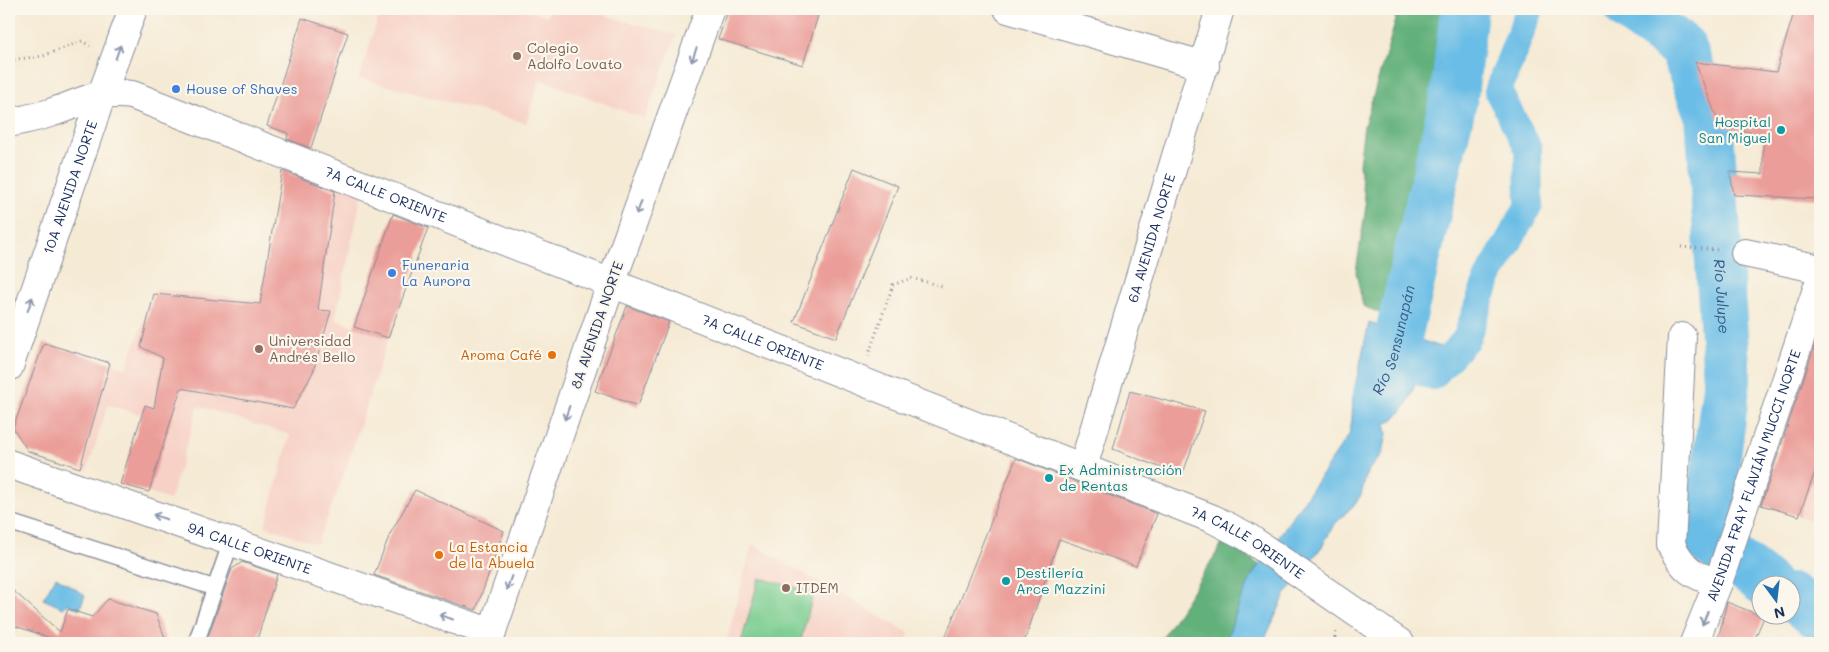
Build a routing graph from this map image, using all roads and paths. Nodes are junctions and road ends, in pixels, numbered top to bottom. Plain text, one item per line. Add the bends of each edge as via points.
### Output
1 (133, 9) edge
2 (710, 9) edge
3 (1008, 9) edge
4 (1220, 9) edge
5 (115, 59) junction
6 (9, 60) edge
7 (1205, 66) junction
8 (102, 94) junction
9 (9, 123) edge
10 (1681, 247) dead end
11 (1690, 248) dead end
12 (1745, 253) dead end
13 (1820, 269) edge
14 (1820, 280) edge
15 (611, 284) junction
16 (942, 286) dead end
17 (1682, 337) dead end
18 (9, 367) edge
19 (860, 381) junction
20 (9, 464) edge
21 (1083, 467) junction
22 (9, 522) edge
23 (231, 542) junction
24 (1717, 587) junction
25 (215, 588) junction
26 (490, 638) edge
27 (197, 640) dead end
28 (1400, 643) edge
29 (1694, 643) edge

5 -> 1 street, 10A AVENIDA NORTE
2 -> 15 street, 8A AVENIDA NORTE
3 - 7 street
4 - 7 street, 6A AVENIDA NORTE
5 - 6 path via 82,41 43,56
5 - 8 street, 10A AVENIDA NORTE
7 - 21 street, 6A AVENIDA NORTE
8 - 9 street via 51,113
8 - 15 street, 7A CALLE ORIENTE via 132,95
18 -> 8 street, 10A AVENIDA NORTE
10 - 11 path
12 - 13 street
14 - 24 street, AVENIDA FRAY FLAVIÁN MUCCI NORTE
15 - 19 street, 7A CALLE ORIENTE
15 -> 26 street, 8A AVENIDA NORTE
16 - 19 path via 911,278 893,285
17 - 24 street via 1671,545 1687,570
19 - 21 street, 7A CALLE ORIENTE
23 -> 20 street, 9A CALLE ORIENTE
21 - 28 street, 7A CALLE ORIENTE via 1246,536
22 - 25 lane
23 - 25 lane
26 -> 23 street, 9A CALLE ORIENTE
24 -> 29 street, AVENIDA FRAY FLAVIÁN MUCCI NORTE
25 - 27 lane

